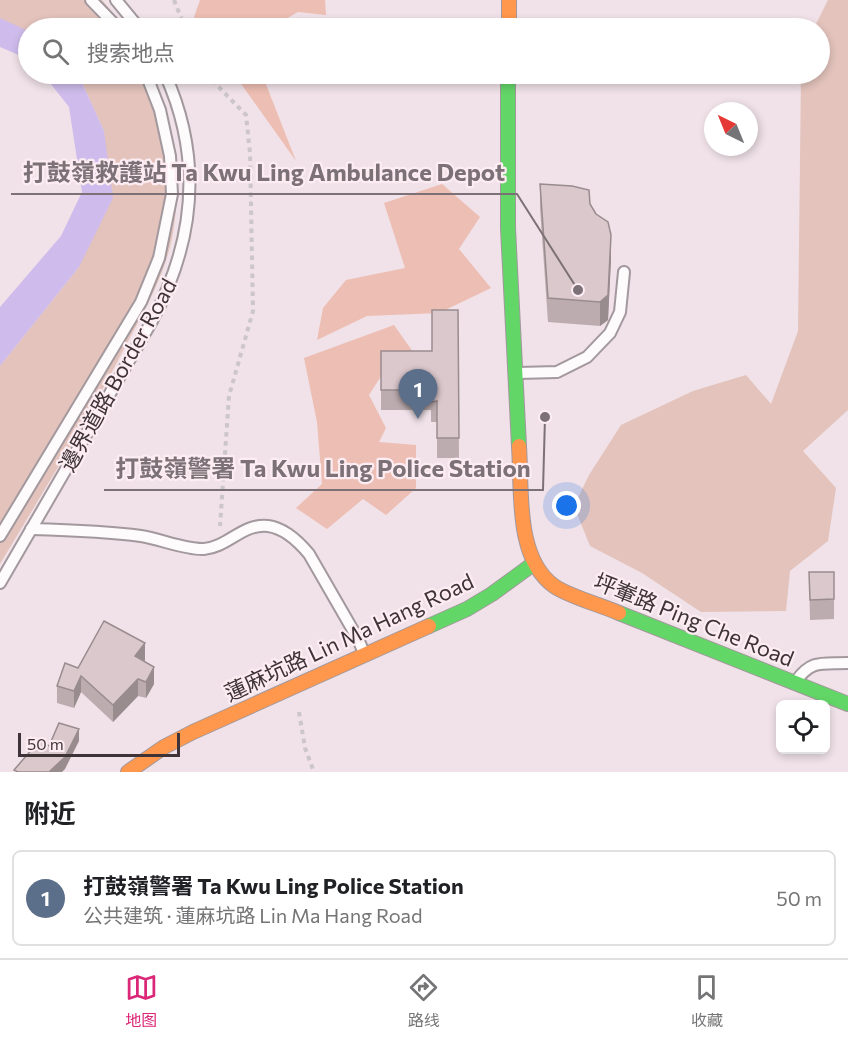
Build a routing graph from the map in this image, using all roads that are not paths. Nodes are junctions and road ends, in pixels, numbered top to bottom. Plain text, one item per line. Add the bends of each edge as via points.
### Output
1 (91, 0) edge
2 (116, 0) edge
3 (509, 0) edge
4 (108, 18) edge
5 (131, 18) edge
6 (509, 18) edge
7 (150, 84) edge
8 (169, 84) edge
9 (508, 84) edge
10 (624, 272) dead end
11 (515, 373) junction
12 (31, 529) junction
13 (0, 536) edge
14 (533, 564) junction
15 (0, 583) edge
16 (365, 656) junction
17 (848, 663) edge
18 (794, 683) junction
19 (848, 704) edge
20 (128, 772) edge

1 - 4 lane
2 - 5 lane
3 - 6 street
7 - 13 lane via 170,156 172,195 159,258 141,302
8 - 12 lane, 邊界道路 Border Road via 183,125 188,159 188,216 178,264 152,321
9 - 11 street via 508,228
10 - 11 lane via 620,312 610,333 587,357 557,372
11 - 14 street via 525,543
12 - 15 lane, 邊界道路 Border Road
12 - 16 lane via 129,535 200,549 244,530 262,526 278,529 298,542 315,562
14 - 16 street, 蓮麻坑路 Lin Ma Hang Road via 467,609
14 - 18 street, 坪輋路 Ping Che Road via 553,585 568,592
16 - 20 street, 蓮麻坑路 Lin Ma Hang Road via 193,732
17 - 18 lane via 805,668
18 - 19 street, 坪輋路 Ping Che Road

